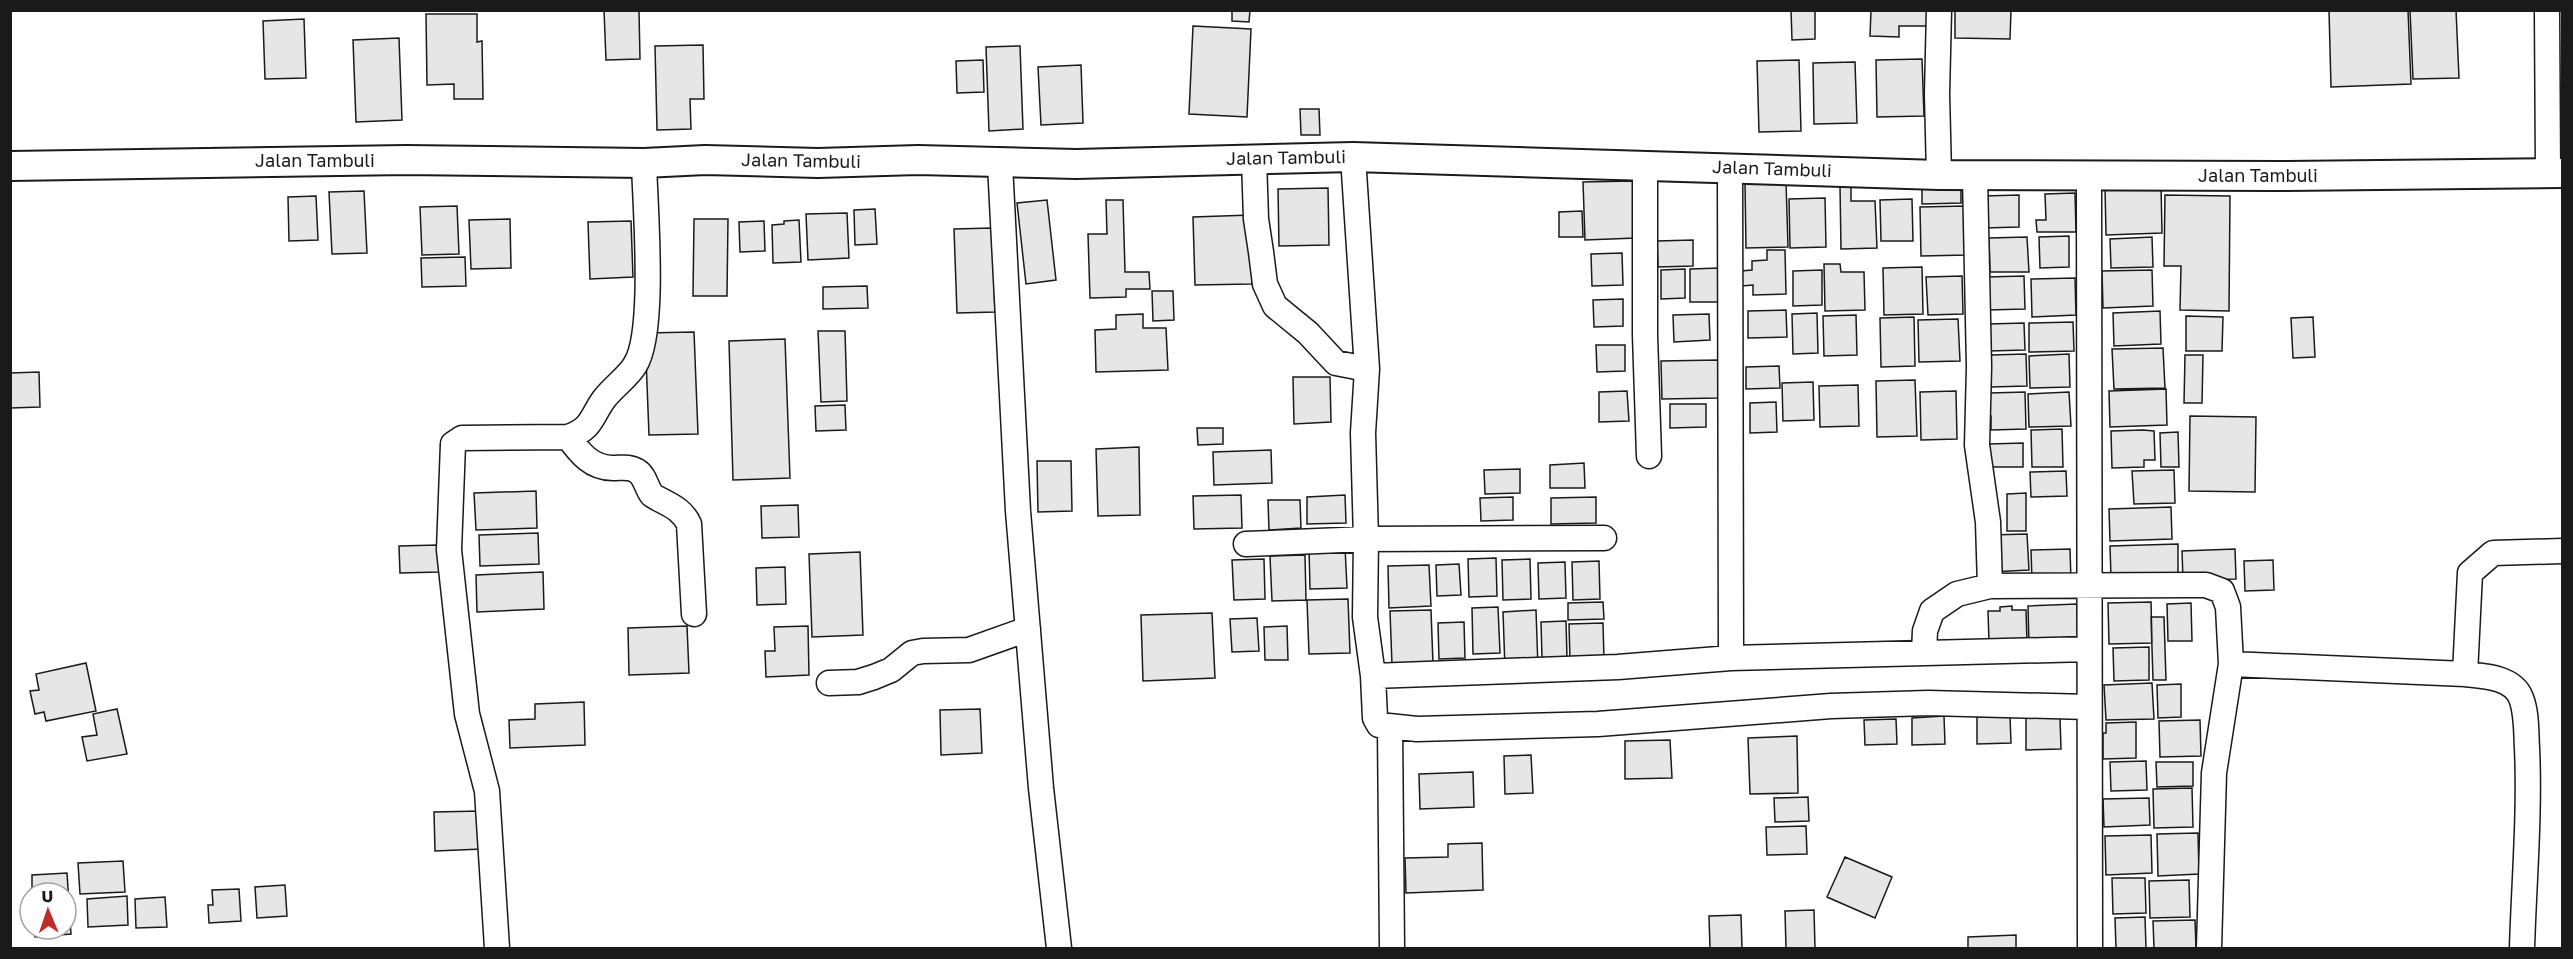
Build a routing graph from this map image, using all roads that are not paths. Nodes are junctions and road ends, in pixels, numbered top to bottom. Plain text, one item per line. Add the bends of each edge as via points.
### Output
1 (1939, 10) edge
2 (2547, 10) edge
3 (1353, 157) junction
4 (1254, 159) junction
5 (644, 163) junction
6 (1000, 164) junction
7 (1645, 165) junction
8 (10, 166) edge
9 (1730, 167) junction
10 (2555, 173) edge
11 (1939, 175) junction
12 (2089, 175) junction
13 (1975, 176) junction
14 (1367, 369) junction
15 (568, 437) junction
16 (1649, 456) dead end
17 (1604, 538) dead end
18 (1366, 539) junction
19 (1246, 544) dead end
20 (2562, 551) edge
21 (2089, 585) junction
22 (1990, 586) junction
23 (694, 614) dead end
24 (1028, 629) junction
25 (2088, 649) junction
26 (1924, 652) junction
27 (1731, 658) junction
28 (2231, 664) junction
29 (2465, 674) junction
30 (1373, 676) junction
31 (829, 683) dead end
32 (2089, 707) junction
33 (1390, 727) junction
34 (497, 948) edge
35 (1059, 948) edge
36 (1392, 948) edge
37 (2090, 948) edge
38 (2209, 948) edge
39 (2522, 948) edge

1 - 11 street
2 - 10 street
3 - 4 street, Jalan Tambuli
3 - 7 street, Jalan Tambuli
3 - 14 street
4 - 6 street, Jalan Tambuli
4 - 14 street via 1256,219 1265,284 1275,306 1336,363
5 - 6 street, Jalan Tambuli via 705,159
5 - 8 street, Jalan Tambuli via 406,160
5 - 15 street via 648,285 641,350 635,365 615,385 592,422 582,432
6 - 24 street
7 - 9 street, Jalan Tambuli
7 - 16 street
9 - 11 street, Jalan Tambuli
9 - 27 street
10 - 12 street, Jalan Tambuli
11 - 13 street, Jalan Tambuli
12 - 13 street, Jalan Tambuli
12 - 21 street
13 - 22 street via 1977,445 1988,522
14 - 18 street via 1363,433
15 - 23 street via 579,453 594,463 636,470 652,495 685,515 689,524
15 - 34 street via 462,438 453,444 449,550 467,714 487,791
17 - 18 street
18 - 19 street
18 - 30 street via 1365,617
20 - 29 street via 2493,553 2470,573
21 - 22 street
21 - 25 street
21 - 28 street via 2206,585 2222,591 2228,607
22 - 26 street via 1957,594 1932,611
24 - 31 street via 969,650 912,653 891,670 874,677
24 - 35 street
25 - 26 street
25 - 32 street
26 - 27 street
27 - 30 street via 1618,668
28 - 29 street
28 - 38 street via 2214,773
29 - 39 street via 2504,682 2521,697 2528,765
30 - 33 street via 1375,718 1379,724
32 - 33 street via 1928,703 1831,706 1598,724
32 - 37 street
33 - 36 street

